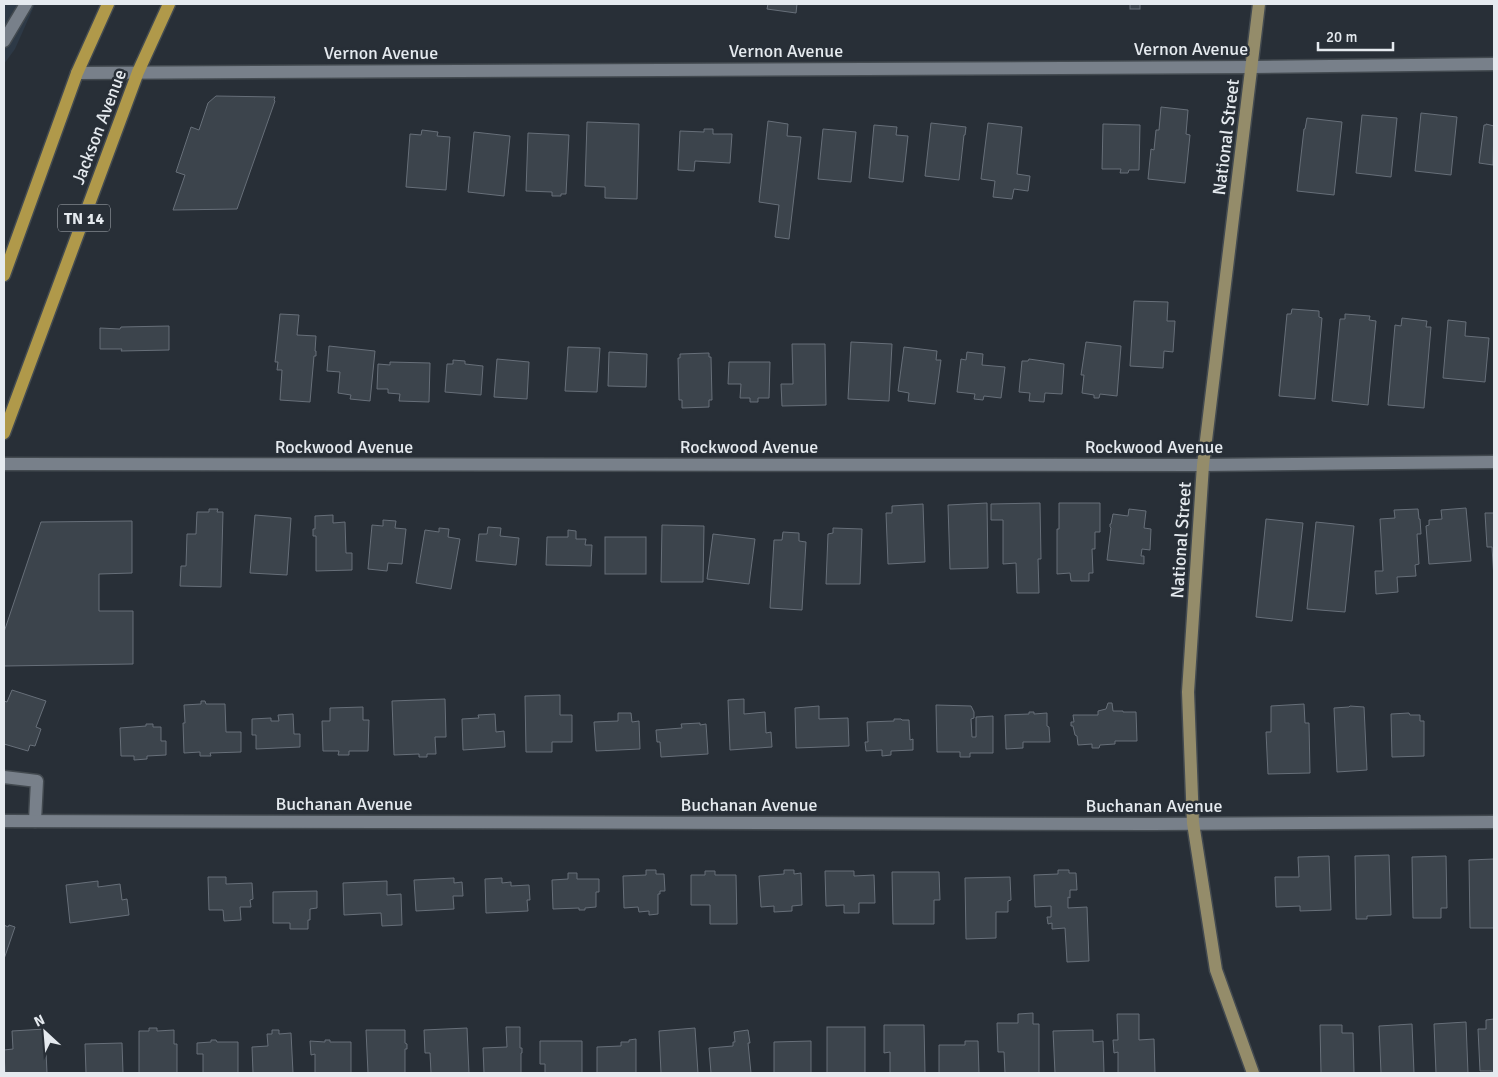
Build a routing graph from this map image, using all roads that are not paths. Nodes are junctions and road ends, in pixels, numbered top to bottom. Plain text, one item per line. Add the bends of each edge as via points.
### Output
1 (26, 4) edge
2 (108, 4) edge
3 (169, 4) edge
4 (1259, 4) edge
5 (4, 41) edge
6 (1494, 64) edge
7 (1252, 67) junction
8 (138, 72) junction
9 (78, 73) junction
10 (4, 275) edge
11 (4, 433) edge
12 (1494, 462) edge
13 (4, 464) edge
14 (1204, 464) junction
15 (4, 777) edge
16 (4, 821) edge
17 (35, 821) junction
18 (1494, 822) edge
19 (1193, 824) junction
20 (1253, 1073) edge

1 - 5 street
2 - 9 main road
3 - 8 main road, Jackson Avenue / TN 14
4 - 7 main road, National Street
6 - 7 street, Vernon Avenue
7 - 8 street, Vernon Avenue
7 - 14 main road, National Street
8 - 9 street, Vernon Avenue
8 - 11 main road, Jackson Avenue / TN 14
9 - 10 main road
12 - 14 street, Rockwood Avenue
13 - 14 street, Rockwood Avenue
14 - 19 main road, National Street via 1188,692
15 - 17 street via 37,781
16 - 17 street, Buchanan Avenue
17 - 19 street, Buchanan Avenue
18 - 19 street, Buchanan Avenue
19 - 20 main road, National Street via 1216,970

